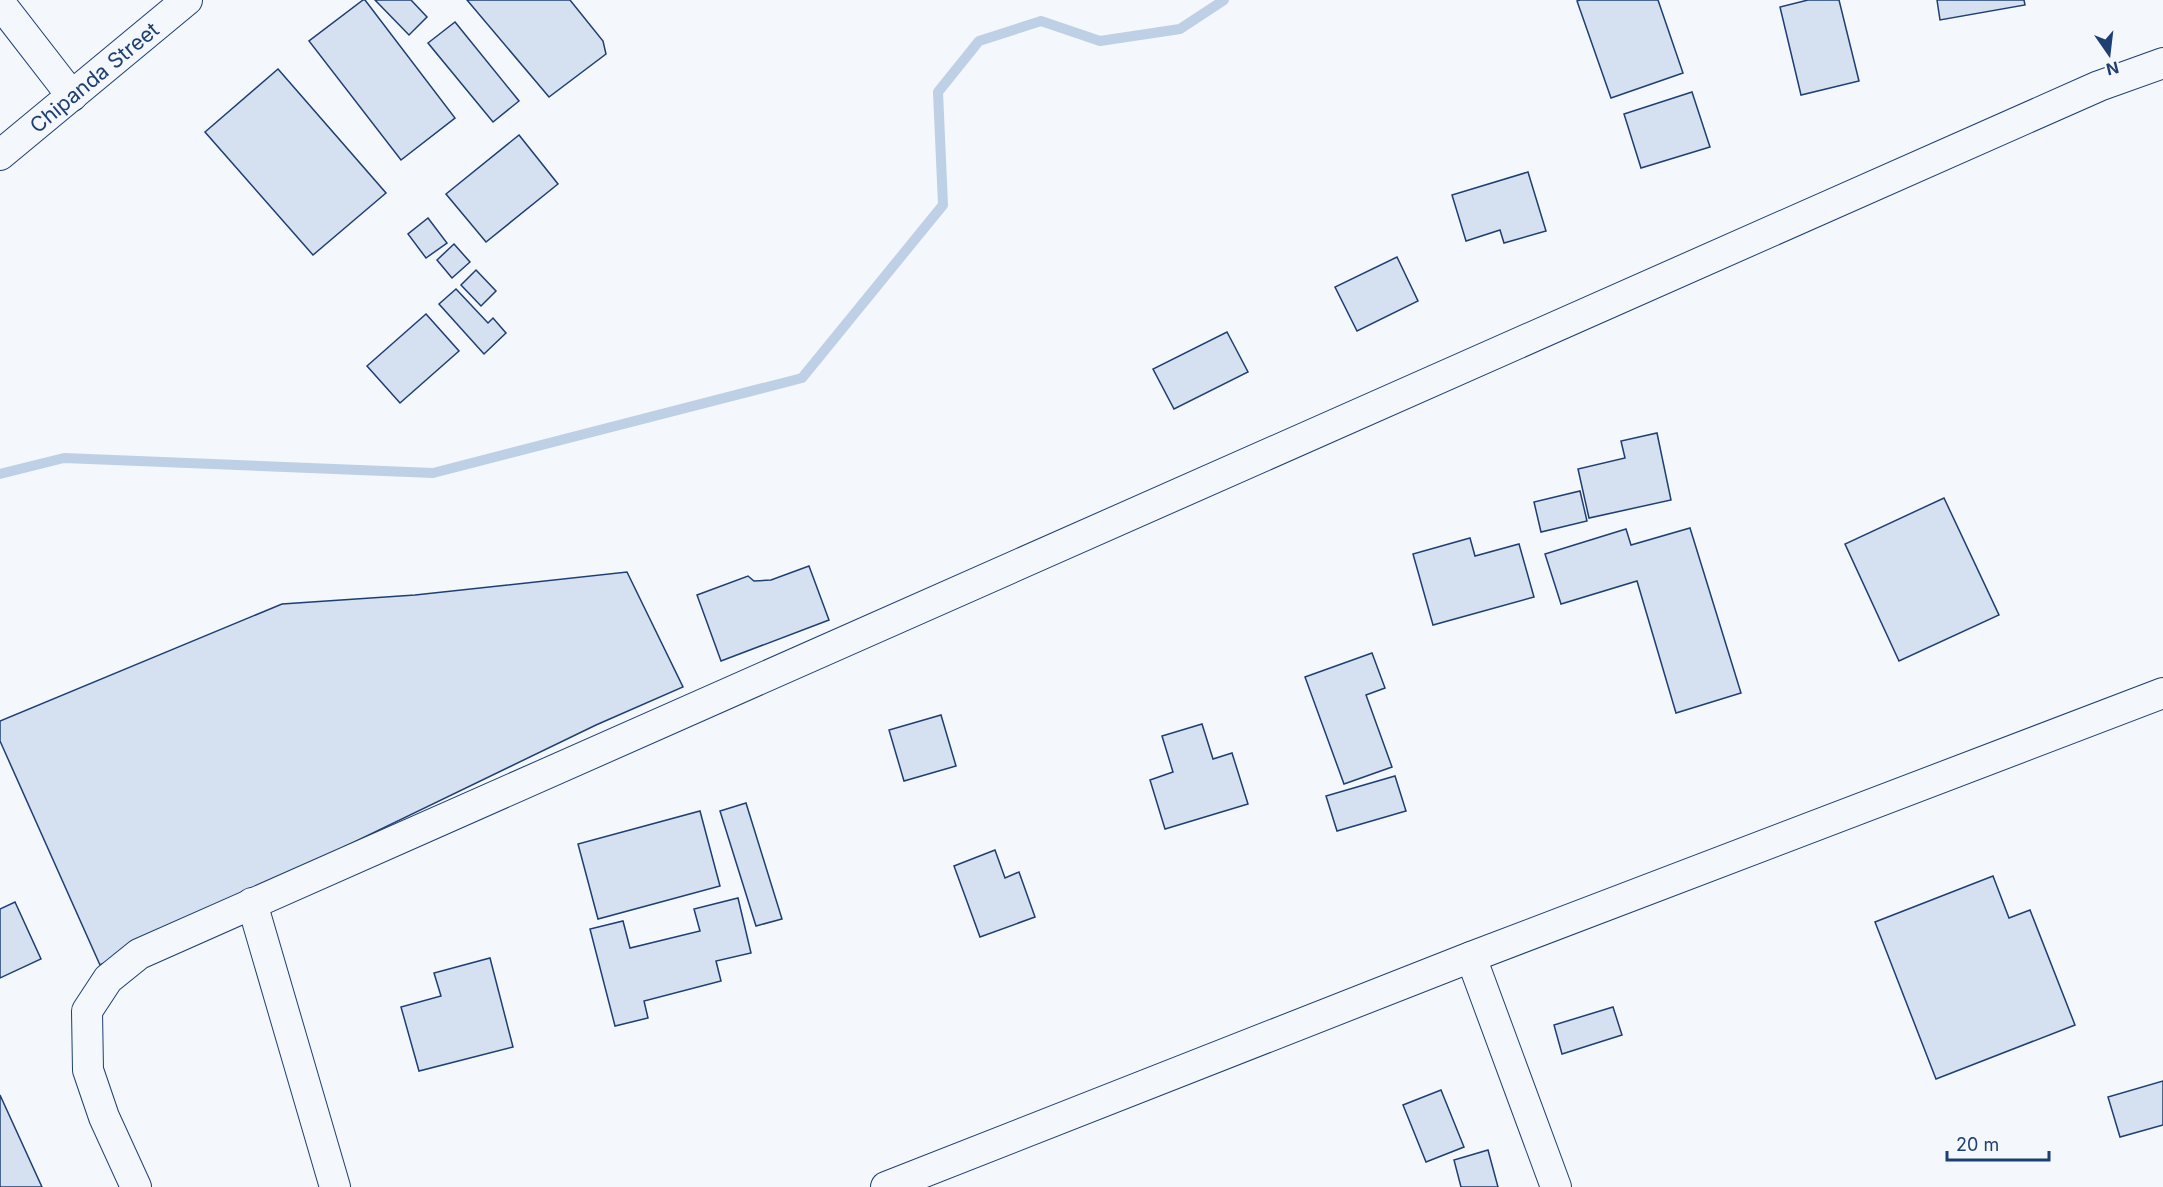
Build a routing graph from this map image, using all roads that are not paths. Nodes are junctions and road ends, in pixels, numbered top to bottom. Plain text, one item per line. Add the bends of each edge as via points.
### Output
1 (187, 0) edge
2 (0, 3) edge
3 (2163, 63) edge
4 (72, 96) junction
5 (0, 155) edge
6 (2163, 693) edge
7 (252, 903) junction
8 (1471, 957) junction
9 (136, 1187) edge
10 (335, 1187) edge
11 (886, 1187) edge
12 (1556, 1187) edge

1 - 4 street, Chipanda Street
2 - 4 street
3 - 7 street via 2077,96
4 - 5 street, Chipanda Street
6 - 8 street
7 - 9 street via 139,954 108,979 87,1011 88,1070 104,1117
7 - 10 street
8 - 11 street
8 - 12 street

